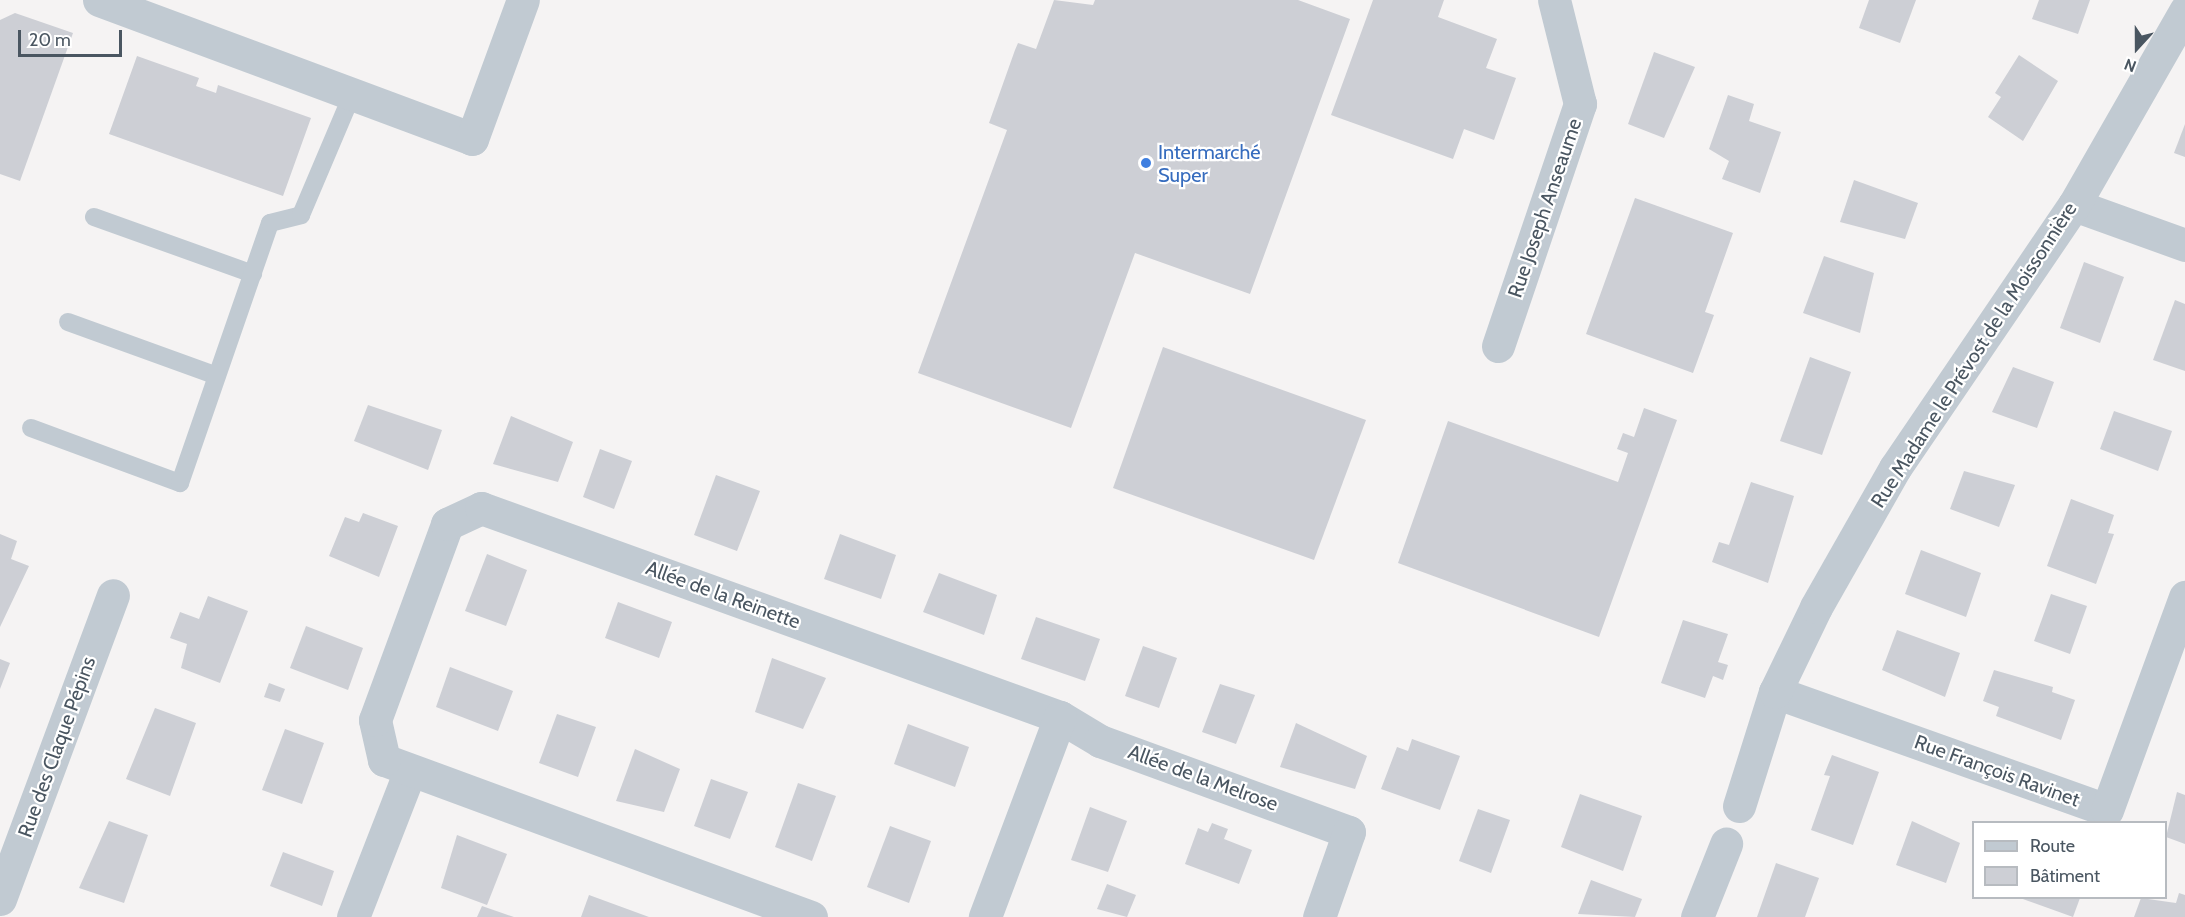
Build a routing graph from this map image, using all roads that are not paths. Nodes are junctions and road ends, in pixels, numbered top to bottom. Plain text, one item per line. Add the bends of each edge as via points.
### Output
1 (99, 0) edge
2 (523, 0) edge
3 (1554, 0) edge
4 (2185, 11) edge
5 (352, 95) junction
6 (2074, 205) junction
7 (94, 217) dead end
8 (2185, 245) edge
9 (253, 274) junction
10 (68, 322) dead end
11 (1498, 346) dead end
12 (216, 376) junction
13 (31, 429) dead end
14 (113, 595) dead end
15 (2185, 597) edge
16 (1775, 692) junction
17 (1060, 717) junction
18 (409, 773) junction
19 (1739, 806) dead end
20 (1726, 844) dead end
21 (0, 899) edge
22 (353, 917) edge
23 (811, 917) edge
24 (985, 917) edge
25 (1319, 917) edge
26 (1697, 917) edge

1 - 5 street
2 - 5 street via 472,139
3 - 11 street, Rue Joseph Anseaume via 1580,104
4 - 6 street, Rue Madame le Prévost de la Moissonnière
5 - 9 lane via 302,215 270,223
6 - 8 street
6 - 16 street, Rue Madame le Prévost de la Moissonnière via 1895,468
7 - 9 lane
9 - 12 lane
10 - 12 lane
12 - 13 lane via 180,483
14 - 21 street, Rue des Claque Pépins
15 - 16 street, Rue François Ravinet via 2107,810
16 - 19 street, Rue Madame le Prévost de la Moissonnière
17 - 18 street, Allée de la Reinette via 481,508 447,524 375,720 384,760
17 - 24 street
17 - 25 street, Allée de la Melrose via 1100,741 1349,832
18 - 22 street
18 - 23 street, Allée de la Reinette
20 - 26 street

